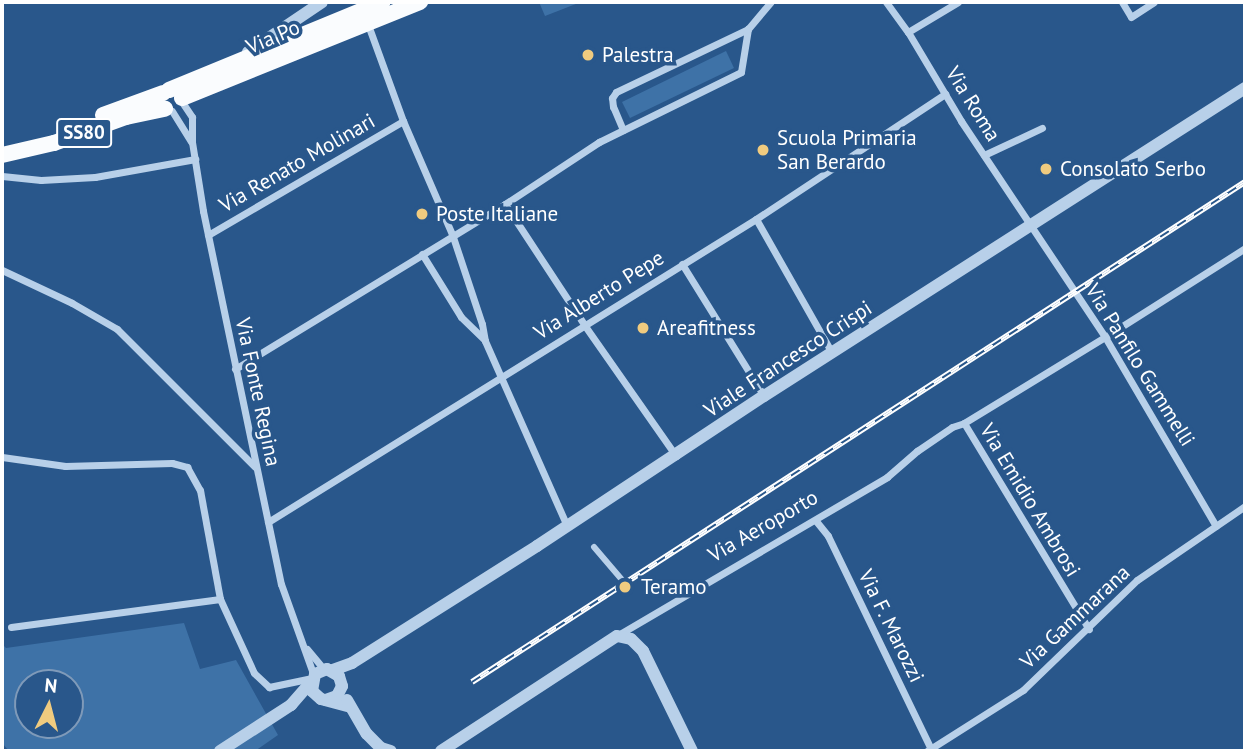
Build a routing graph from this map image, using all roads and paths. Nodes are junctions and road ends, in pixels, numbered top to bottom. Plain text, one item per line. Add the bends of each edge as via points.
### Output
1 (322, 2) edge
2 (383, 2) edge
3 (420, 2) edge
4 (771, 2) edge
5 (886, 2) edge
6 (958, 2) edge
7 (1122, 2) edge
8 (1154, 2) edge
9 (367, 22) junction
10 (292, 24) junction
11 (748, 29) junction
12 (908, 32) junction
13 (280, 43) junction
14 (239, 66) junction
15 (1245, 88) edge
16 (946, 94) junction
17 (172, 101) junction
18 (403, 121) junction
19 (1042, 128) dead end
20 (623, 130) junction
21 (192, 142) junction
22 (2, 145) edge
23 (2, 155) edge
24 (984, 155) junction
25 (195, 159) junction
26 (2, 176) edge
27 (505, 204) junction
28 (756, 219) junction
29 (1030, 225) junction
30 (452, 234) junction
31 (208, 235) junction
32 (1245, 248) edge
33 (422, 254) junction
34 (682, 264) junction
35 (2, 271) edge
36 (585, 326) junction
37 (1105, 337) junction
38 (485, 341) junction
39 (832, 353) junction
40 (235, 369) junction
41 (502, 376) junction
42 (764, 396) junction
43 (964, 423) junction
44 (676, 456) junction
45 (2, 457) edge
46 (256, 468) junction
47 (1245, 506) edge
48 (816, 521) junction
49 (268, 522) junction
50 (567, 526) junction
51 (1216, 526) junction
52 (594, 547) dead end
53 (623, 581) dead end
54 (220, 599) junction
55 (11, 628) dead end
56 (1089, 629) junction
57 (617, 636) junction
58 (304, 645) junction
59 (325, 678) junction
60 (322, 699) junction
61 (291, 705) junction
62 (350, 707) junction
63 (929, 750) edge
64 (220, 751) edge
65 (391, 751) edge
66 (441, 751) edge
67 (692, 751) edge

1 - 10 street
2 - 13 main road, Via Po / SS80
3 - 9 main road, Via Po / SS80
4 - 11 street
5 - 12 street, Via Roma
6 - 12 street
7 - 8 street via 1131,17
9 - 14 main road, Via Po / SS80
9 - 18 street
10 - 13 street
10 - 14 street
11 - 20 street via 741,72
11 - 20 street via 616,92 611,98
12 - 16 street, Via Roma
13 - 14 main road, SS80
14 - 17 main road, SS80
15 - 29 street, Viale Francesco Crispi
16 - 24 street, Via Roma
16 - 28 street, Via Alberto Pepe
17 - 21 street, Via Fonte Regina
17 - 21 street, Via Fonte Regina via 192,117
17 - 22 main road, SS80
17 - 23 main road, SS80 via 54,143
18 - 30 street
18 - 31 street, Via Renato Molinari
19 - 24 street
20 - 27 street
21 - 25 street, Via Fonte Regina
24 - 29 street, Via Roma
25 - 26 street via 91,177 41,180
25 - 31 street, Via Fonte Regina
27 - 30 street
27 - 36 street
28 - 34 street, Via Alberto Pepe
28 - 39 street
29 - 37 street, Via Panfilo Gammelli
29 - 39 street, Viale Francesco Crispi
30 - 33 street
30 - 38 street
31 - 40 street, Via Fonte Regina
32 - 37 street, Via Aeroporto
33 - 38 street via 461,317
33 - 40 street
34 - 36 street, Via Alberto Pepe
34 - 42 street
35 - 46 street via 117,329
36 - 41 street, Via Alberto Pepe
36 - 44 street
37 - 43 street, Via Aeroporto
37 - 51 street, Via Panfilo Gammelli
38 - 41 street
39 - 42 street, Viale Francesco Crispi
40 - 46 street, Via Fonte Regina
41 - 49 street, Via Alberto Pepe
41 - 50 street
42 - 44 street, Viale Francesco Crispi
43 - 48 street, Via Aeroporto
43 - 56 street, Via Emidio Ambrosi
44 - 50 street, Viale Francesco Crispi
45 - 54 street via 65,466 172,463 187,467 200,491
46 - 49 street, Via Fonte Regina
47 - 51 street, Via Gammarana
48 - 57 street, Via Aeroporto
48 - 63 street, Via F. Marozzi via 828,536
49 - 58 street, Via Fonte Regina via 281,584
50 - 59 street, Viale Francesco Crispi
51 - 56 street, Via Gammarana via 1137,580
52 - 53 street
54 - 55 street
54 - 59 street via 254,673 264,684 273,687
56 - 63 street, Via Gammarana via 1023,690
57 - 66 street, Via Aeroporto
57 - 67 street via 631,639 643,651
58 - 59 street, Via Fonte Regina
58 - 59 street, Via Fonte Regina
59 - 60 street
59 - 60 street via 337,696
59 - 61 street
59 - 62 street
60 - 61 street
60 - 62 street
61 - 64 street
62 - 65 street via 367,734

